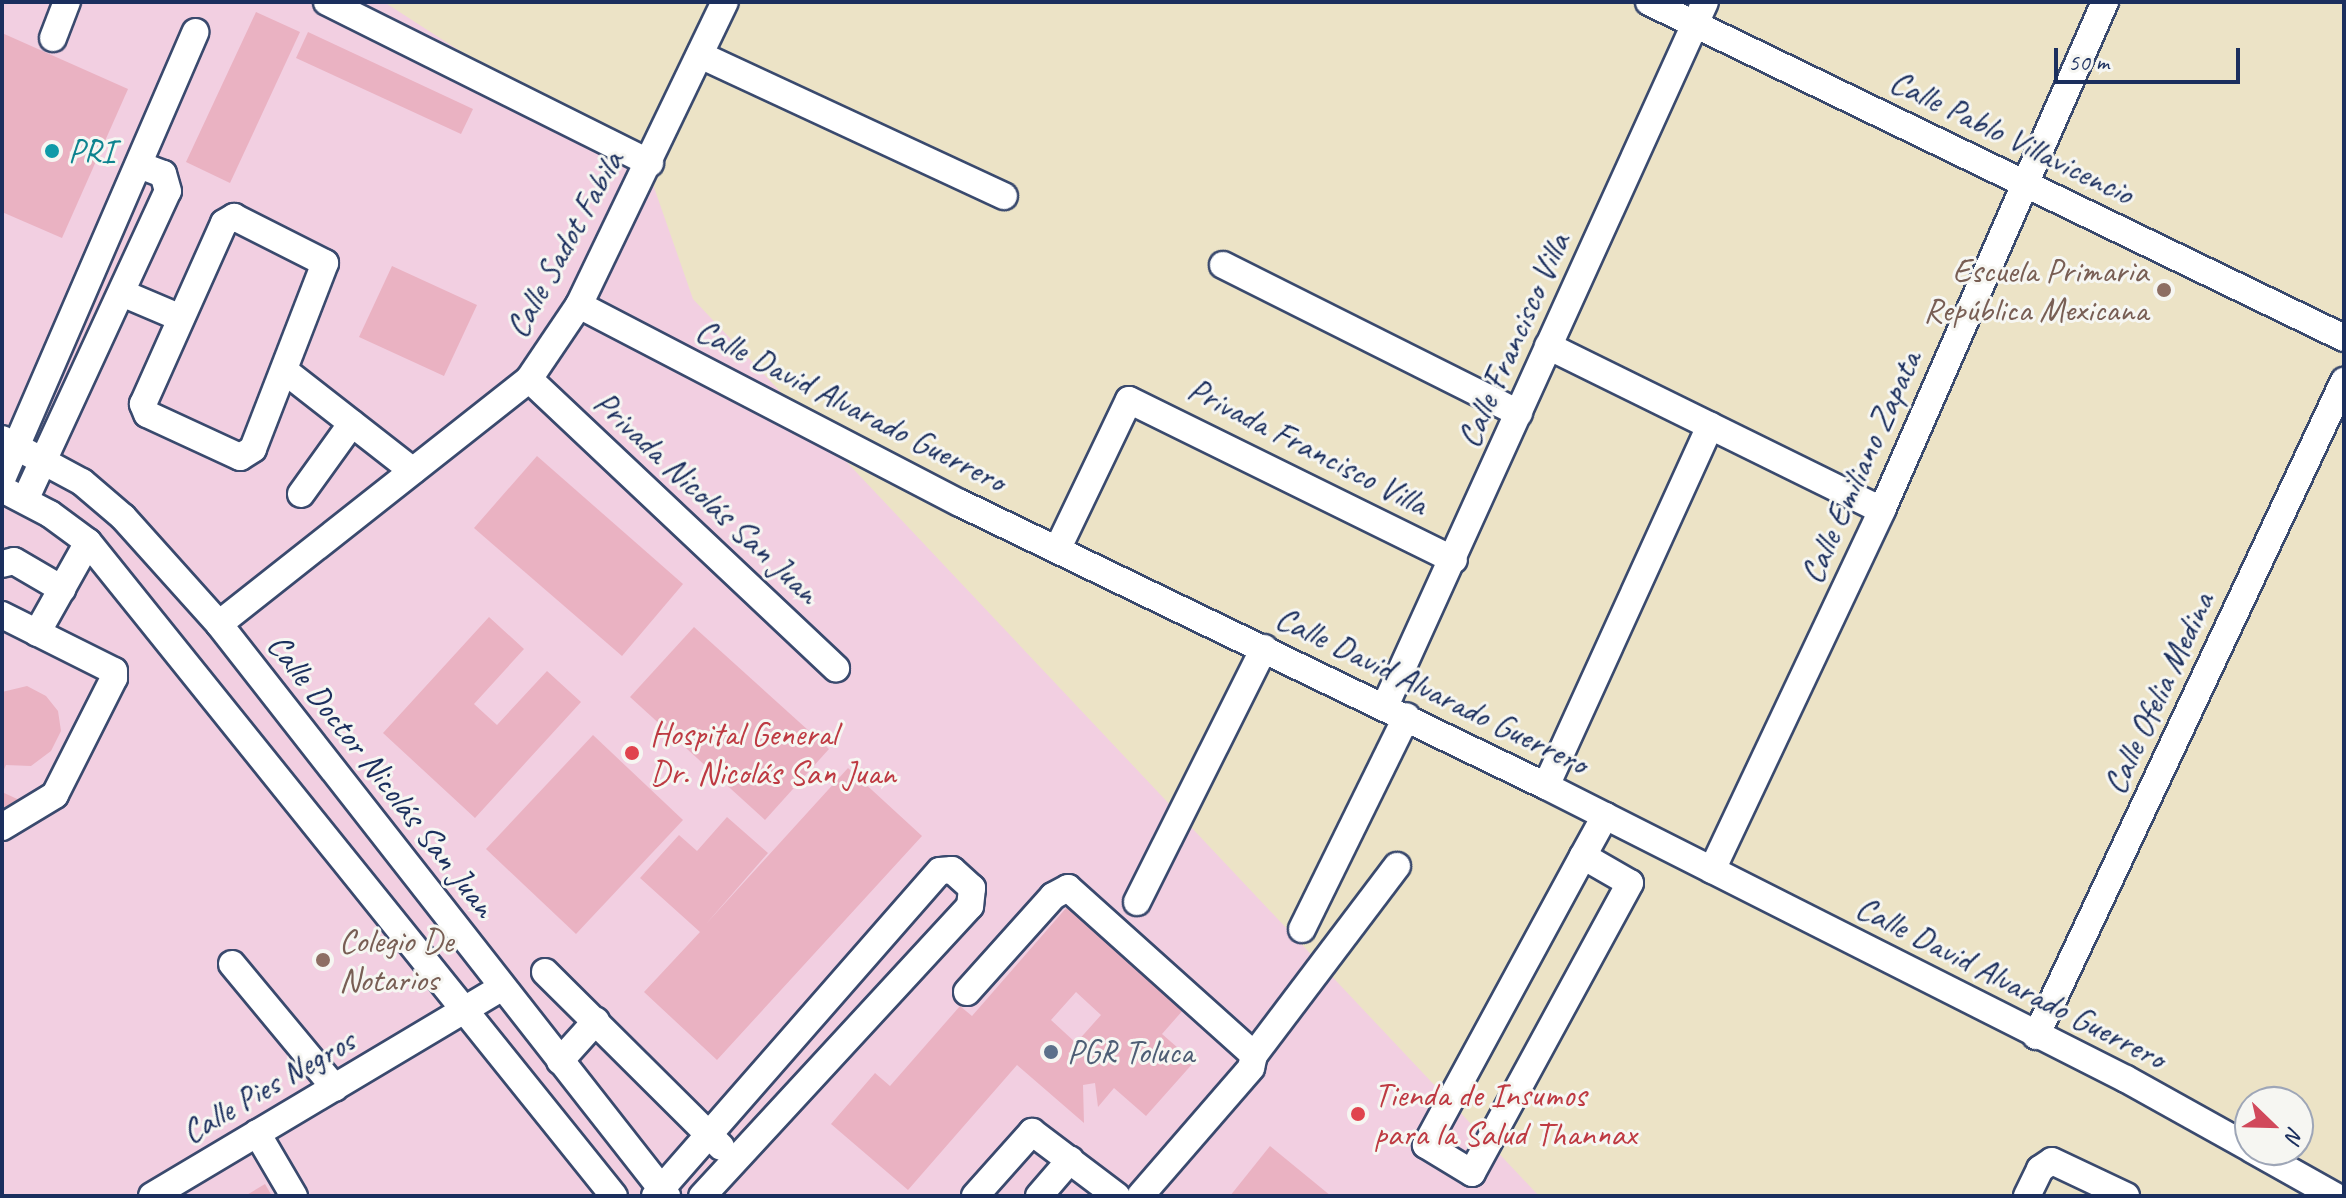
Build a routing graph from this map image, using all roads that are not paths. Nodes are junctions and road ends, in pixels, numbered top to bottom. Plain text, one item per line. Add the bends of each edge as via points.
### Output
1 (67, 2) edge
2 (327, 2) edge
3 (725, 2) edge
4 (1649, 2) edge
5 (2105, 2) edge
6 (1700, 13) edge
7 (195, 32) dead end
8 (53, 38) dead end
9 (700, 55) junction
10 (650, 163) junction
11 (140, 165) junction
12 (2026, 183) junction
13 (1004, 196) dead end
14 (1223, 265) dead end
15 (122, 293) junction
16 (579, 305) junction
17 (181, 318) junction
18 (2344, 338) edge
19 (1548, 346) junction
20 (285, 371) junction
21 (529, 379) junction
22 (2344, 381) edge
23 (42, 393) junction
24 (69, 402) junction
25 (1519, 413) junction
26 (352, 423) junction
27 (1710, 426) junction
28 (10, 442) edge
29 (43, 458) junction
30 (413, 471) junction
31 (2, 479) edge
32 (13, 494) edge
33 (301, 494) dead end
34 (1882, 510) junction
35 (88, 542) junction
36 (1058, 548) junction
37 (1454, 560) junction
38 (2, 564) edge
39 (62, 589) junction
40 (2, 615) edge
41 (219, 624) junction
42 (37, 633) junction
43 (1264, 648) junction
44 (836, 668) dead end
45 (1396, 711) junction
46 (1546, 786) junction
47 (1605, 816) junction
48 (2, 827) edge
49 (1583, 856) junction
50 (1397, 866) dead end
51 (1712, 870) junction
52 (1137, 902) dead end
53 (1302, 929) dead end
54 (232, 964) dead end
55 (545, 972) dead end
56 (501, 988) junction
57 (967, 992) dead end
58 (465, 1012) junction
59 (596, 1021) junction
60 (2036, 1036) junction
61 (1254, 1055) junction
62 (560, 1061) junction
63 (755, 1083) junction
64 (335, 1088) junction
65 (782, 1108) junction
66 (257, 1133) junction
67 (712, 1134) junction
68 (2234, 1140) edge
69 (1070, 1160) junction
70 (731, 1162) junction
71 (2282, 1166) edge
72 (662, 1194) edge
73 (152, 1196) edge
74 (294, 1196) edge
75 (614, 1196) edge
76 (702, 1196) edge
77 (975, 1196) edge
78 (1039, 1196) edge
79 (1117, 1196) edge
80 (1140, 1196) edge
81 (2027, 1196) edge
82 (2126, 1196) edge
83 (2335, 1196) edge

1 - 8 street
2 - 10 street
3 - 9 street, Calle Sadot Fabila
4 - 6 street, Calle Pablo Villavicencio
5 - 12 street, Calle Emiliano Zapata
6 - 12 street, Calle Pablo Villavicencio
6 - 19 street, Calle Francisco Villa
7 - 11 street
9 - 10 street, Calle Sadot Fabila
9 - 13 street
10 - 16 street, Calle Sadot Fabila
11 - 15 street via 163,174 168,191
11 - 23 street
12 - 18 street, Calle Pablo Villavicencio
12 - 34 street, Calle Emiliano Zapata
14 - 25 street
15 - 17 street
15 - 24 street
16 - 21 street, Calle Sadot Fabila
16 - 36 street, Calle David Alvarado Guerrero via 960,503
17 - 20 street via 143,404 147,414 240,457 247,455
17 - 20 street via 229,218 284,239 325,263
19 - 25 street, Calle Francisco Villa
19 - 27 street
20 - 26 street
21 - 30 street, Calle Sadot Fabila
21 - 44 street, Privada Nicolás San Juan
22 - 60 street, Calle Ofelia Medina
23 - 24 street
23 - 28 street
24 - 29 street
25 - 37 street, Calle Francisco Villa
26 - 30 street
26 - 33 street
27 - 34 street
27 - 46 street
28 - 29 street, Calle Doctor Nicolás San Juan
28 - 31 street
29 - 32 street
29 - 41 street, Calle Doctor Nicolás San Juan via 123,517
30 - 41 street, Calle Sadot Fabila
32 - 35 street
34 - 51 street, Calle Emiliano Zapata
35 - 39 street
35 - 58 street
36 - 37 street, Privada Francisco Villa via 1129,400
36 - 43 street, Calle David Alvarado Guerrero
37 - 45 street, Calle Francisco Villa
38 - 39 street via 14,561
39 - 42 street
40 - 42 street
41 - 56 street, Calle Doctor Nicolás San Juan
42 - 48 street via 114,671 114,678 55,795
43 - 45 street, Calle David Alvarado Guerrero
43 - 52 street
45 - 46 street, Calle David Alvarado Guerrero
45 - 53 street, Calle Francisco Villa
46 - 47 street, Calle David Alvarado Guerrero
47 - 49 street
47 - 51 street, Calle David Alvarado Guerrero
49 - 49 street via 1630,883 1472,1173 1426,1145
50 - 61 street
51 - 60 street, Calle David Alvarado Guerrero
54 - 64 street
55 - 59 street
56 - 58 street, Calle Pies Negros
56 - 62 street, Calle Doctor Nicolás San Juan
57 - 61 street via 1053,896 1068,888
58 - 64 street, Calle Pies Negros
58 - 75 street
59 - 62 street
59 - 67 street
60 - 68 street, Calle David Alvarado Guerrero
61 - 80 street via 1242,1080
62 - 72 street, Calle Doctor Nicolás San Juan
63 - 65 street
63 - 65 street via 940,871 952,870 972,888 970,906
63 - 67 street
64 - 66 street, Calle Pies Negros
65 - 70 street
66 - 73 street, Calle Pies Negros
66 - 74 street
67 - 70 street
67 - 72 street
69 - 77 street via 1037,1134 1026,1135
69 - 78 street
69 - 79 street
70 - 76 street
71 - 83 street, Calle David Alvarado Guerrero
81 - 82 street via 2040,1169 2052,1161

